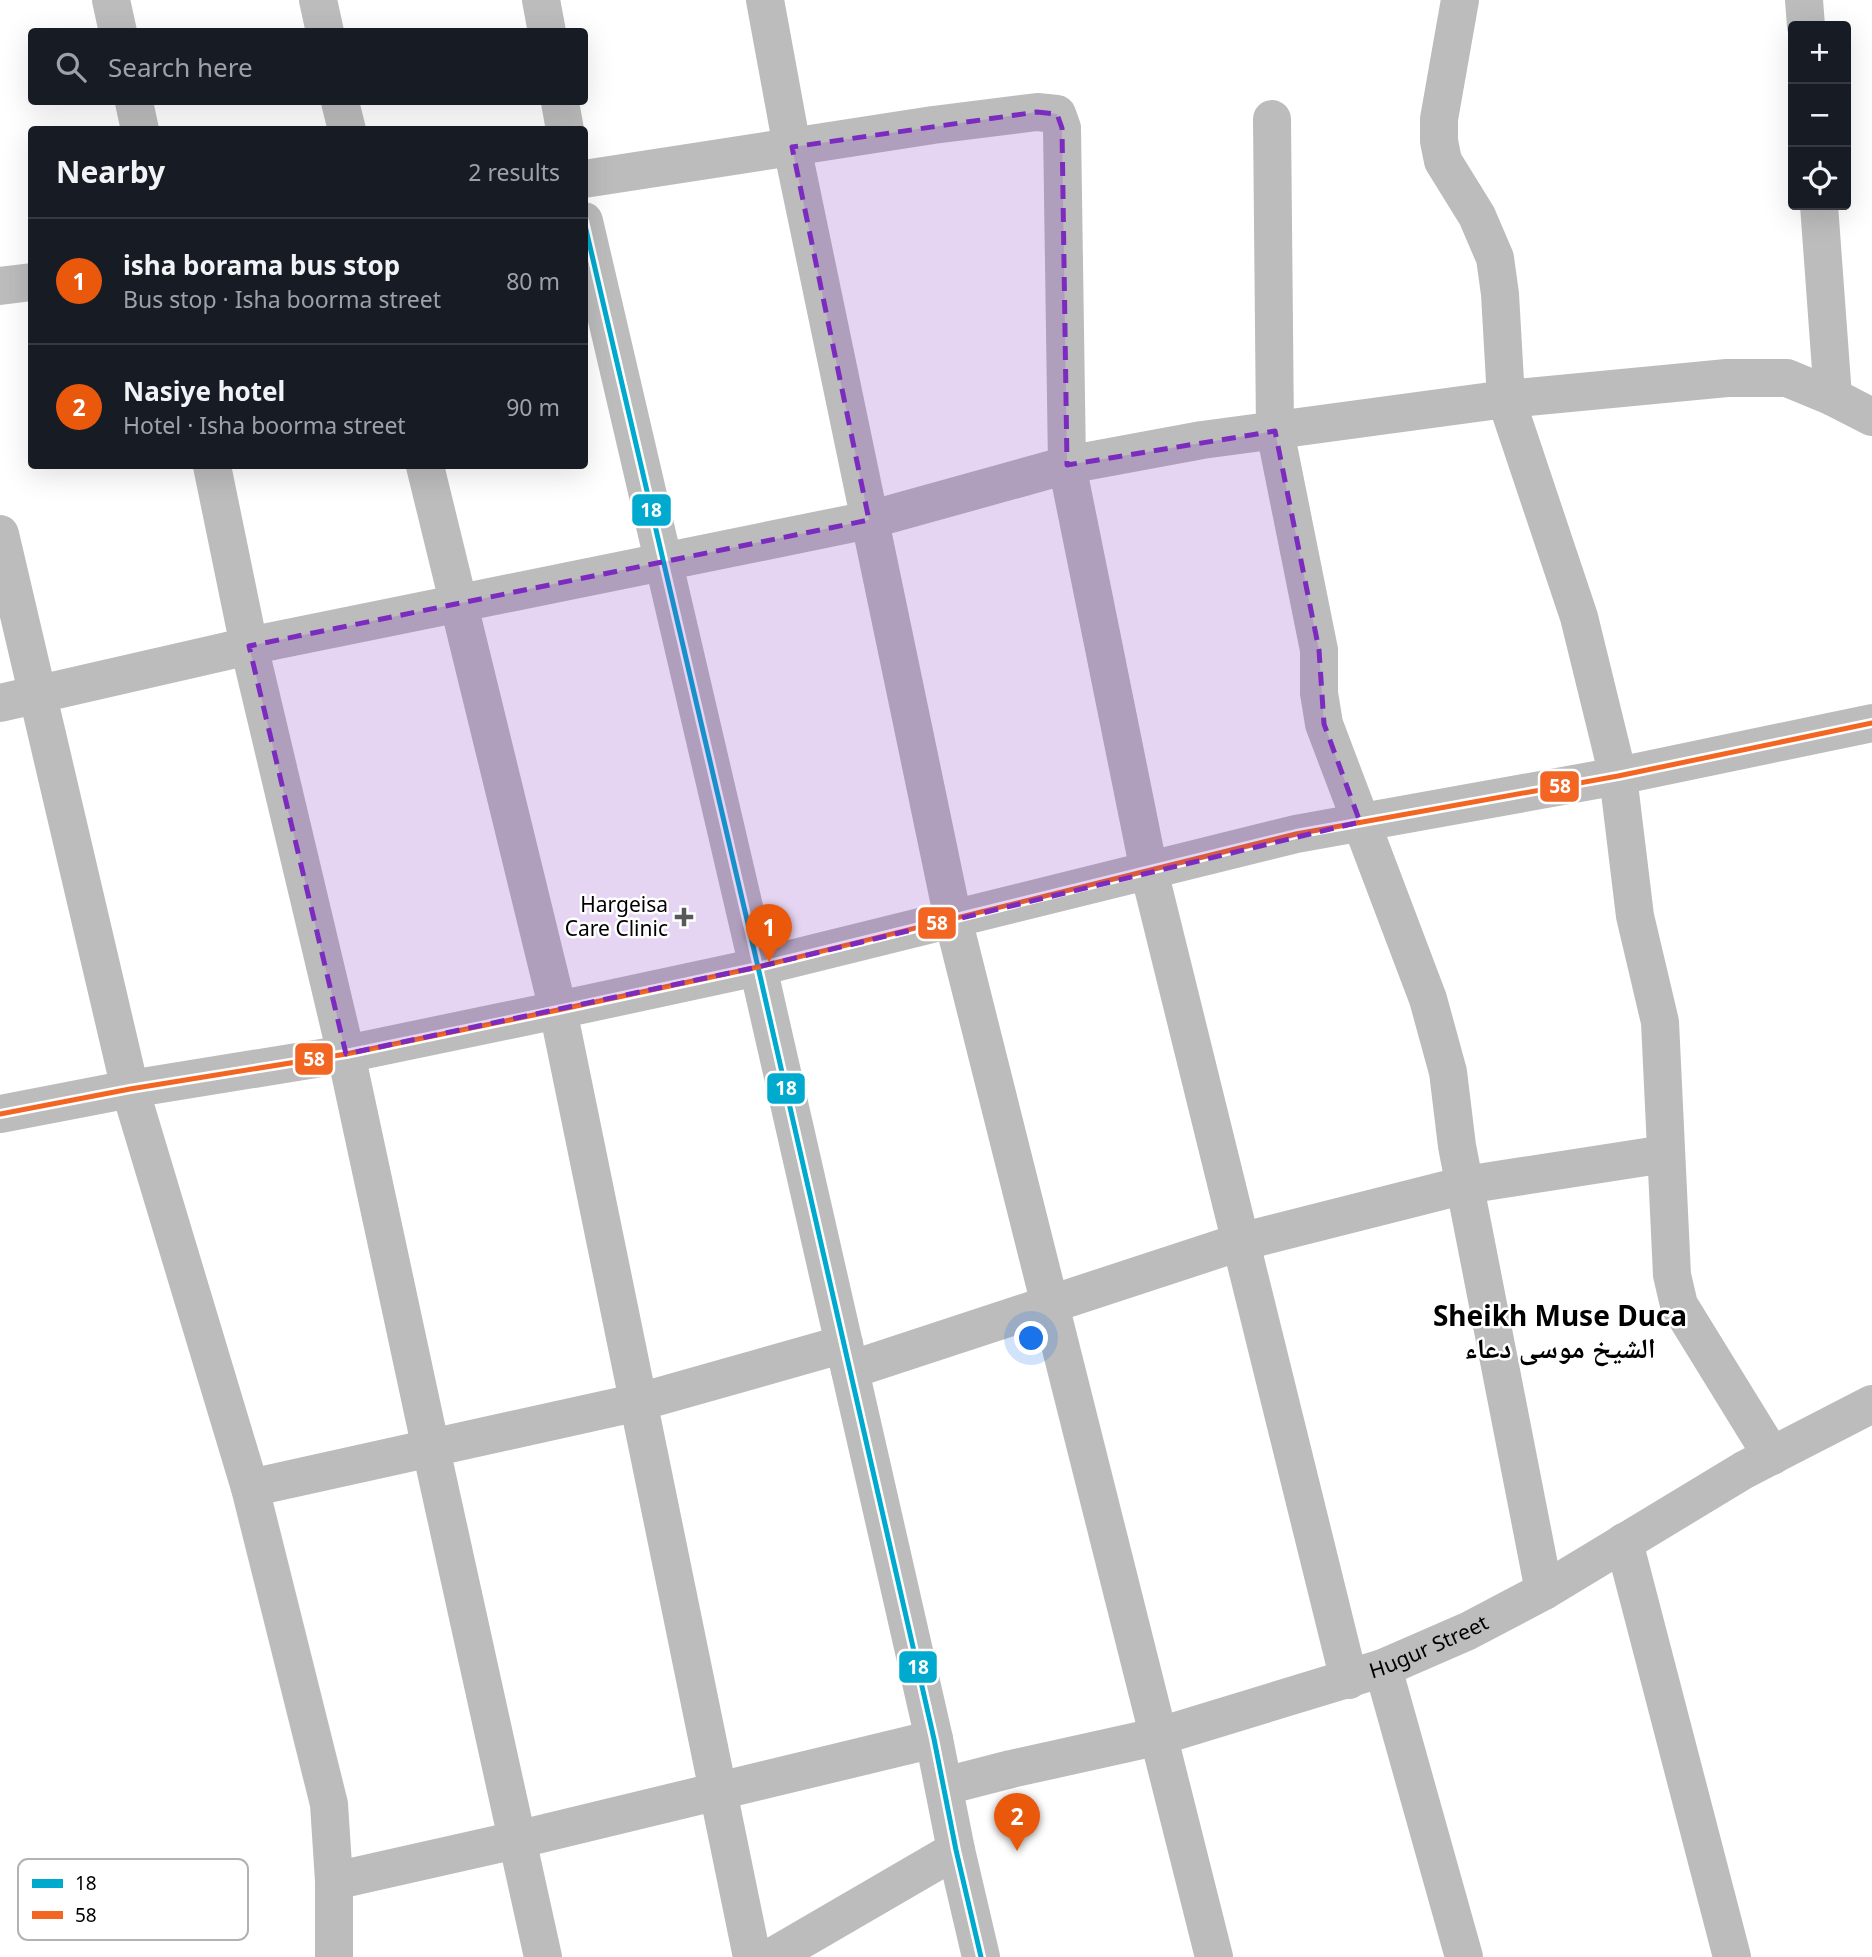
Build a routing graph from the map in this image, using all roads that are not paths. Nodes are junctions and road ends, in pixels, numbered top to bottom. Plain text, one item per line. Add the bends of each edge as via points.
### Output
1 (111, 0) edge
2 (318, 0) edge
3 (541, 0) edge
4 (765, 0) edge
5 (1460, 0) edge
6 (1804, 0) edge
7 (1806, 21) edge
8 (117, 28) edge
9 (324, 28) edge
10 (546, 28) edge
11 (135, 105) edge
12 (341, 105) edge
13 (561, 105) edge
14 (1272, 119) dead end
15 (139, 126) edge
16 (345, 126) edge
17 (564, 126) edge
18 (792, 147) junction
19 (588, 178) edge
20 (1819, 210) edge
21 (588, 238) edge
22 (28, 282) edge
23 (0, 286) edge
24 (1833, 397) junction
25 (1506, 399) junction
26 (1871, 421) edge
27 (1275, 431) junction
28 (1067, 465) junction
29 (213, 469) edge
30 (426, 469) edge
31 (869, 520) junction
32 (0, 534) edge
33 (663, 561) junction
34 (459, 603) junction
35 (249, 646) junction
36 (39, 694) junction
37 (0, 703) edge
38 (1872, 723) edge
39 (1618, 776) junction
40 (1360, 822) junction
41 (1149, 871) junction
42 (953, 919) junction
43 (758, 967) junction
44 (558, 1010) junction
45 (346, 1054) junction
46 (130, 1089) junction
47 (0, 1114) edge
48 (1665, 1154) junction
49 (1465, 1185) junction
50 (1240, 1242) junction
51 (1050, 1304) junction
52 (847, 1357) junction
53 (639, 1402) junction
54 (1872, 1404) edge
55 (431, 1450) junction
56 (1772, 1456) junction
57 (250, 1488) junction
58 (1624, 1542) junction
59 (1544, 1591) junction
60 (1366, 1674) junction
61 (1160, 1736) junction
62 (934, 1739) junction
63 (945, 1786) junction
64 (718, 1791) junction
65 (516, 1840) junction
66 (956, 1850) junction
67 (334, 1881) junction
68 (334, 1957) edge
69 (543, 1957) edge
70 (752, 1957) edge
71 (772, 1957) edge
72 (981, 1957) edge
73 (1214, 1957) edge
74 (1464, 1957) edge
75 (1731, 1957) edge

1 - 8 street
2 - 9 street
3 - 10 street
4 - 18 street
5 - 25 street via 1438,141 1443,162 1477,216 1495,258
6 - 7 street
11 - 15 street
12 - 16 street
13 - 17 street
14 - 27 street
18 - 19 street
18 - 28 street via 985,118 1057,114 1062,128
18 - 31 street
20 - 24 street
21 - 33 street
22 - 23 street
24 - 25 street via 1787,378 1727,378
24 - 26 street
25 - 27 street
25 - 39 street via 1579,618
27 - 28 street
27 - 40 street via 1319,650 1324,724
28 - 31 street
28 - 41 street
29 - 35 street
30 - 34 street
31 - 33 street
31 - 42 street
32 - 36 street
33 - 34 street
33 - 43 street
34 - 35 street
34 - 44 street
35 - 36 street
35 - 45 street
36 - 37 street
36 - 46 street
38 - 39 street
39 - 40 street
39 - 48 street via 1634,916 1660,1022
40 - 41 street
40 - 49 street via 1428,999 1448,1072
41 - 42 street
41 - 50 street
42 - 43 street
42 - 51 street
43 - 44 street
43 - 52 street
44 - 45 street
44 - 53 street
45 - 46 street
45 - 55 street
46 - 47 street
46 - 57 street
48 - 49 street
48 - 56 street via 1672,1275 1679,1305
49 - 50 street
49 - 59 street
50 - 51 street
50 - 60 street
51 - 52 street
51 - 61 street
52 - 53 street
52 - 62 street
53 - 55 street
53 - 64 street
54 - 56 street, Hugur Street
55 - 57 street
55 - 65 street
56 - 58 street, Hugur Street
57 - 67 street via 329,1804
58 - 59 street, Hugur Street
58 - 75 street
59 - 60 street, Hugur Street via 1468,1631
60 - 61 street, Hugur Street
60 - 74 street
61 - 63 street, Hugur Street
61 - 73 street
62 - 63 street
62 - 64 street
63 - 66 street
64 - 65 street
64 - 70 street
65 - 67 street
65 - 69 street
66 - 71 street
66 - 72 street
67 - 68 street

